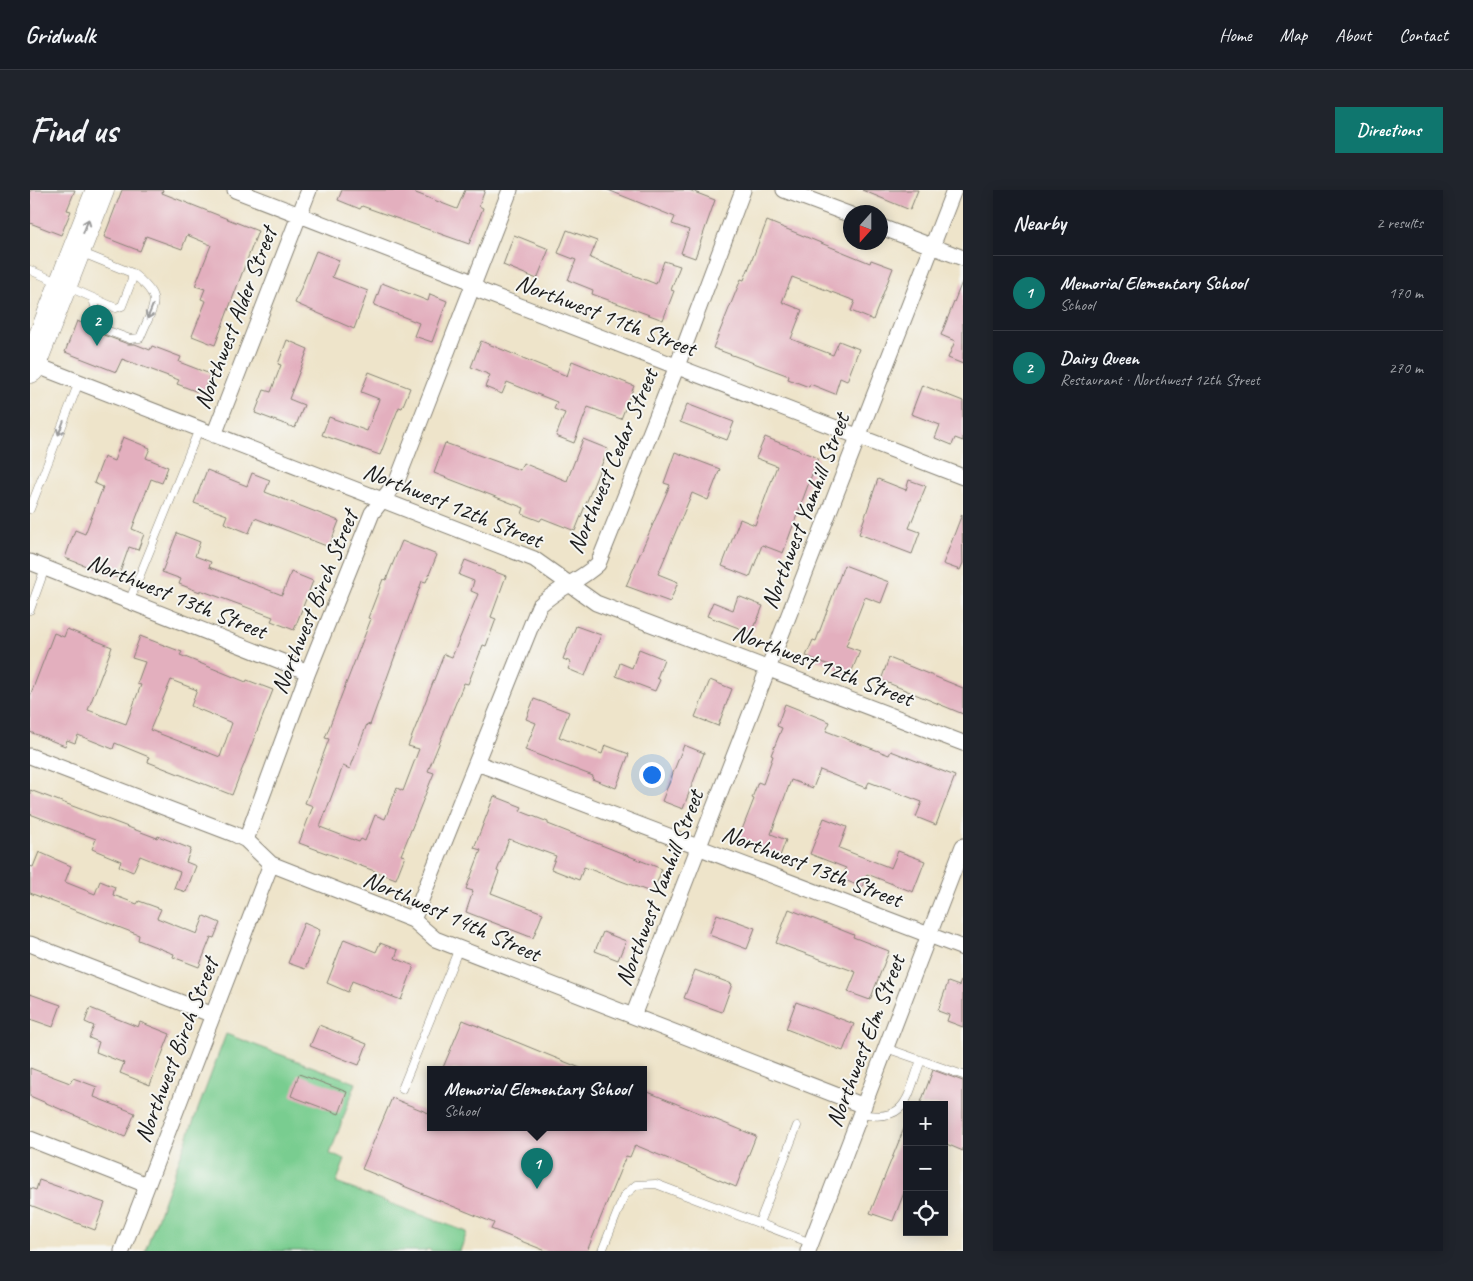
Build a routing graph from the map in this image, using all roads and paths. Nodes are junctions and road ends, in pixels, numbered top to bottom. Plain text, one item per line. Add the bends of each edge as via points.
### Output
1 (100, 190) edge
2 (235, 190) edge
3 (308, 190) edge
4 (510, 190) edge
5 (743, 190) edge
6 (784, 190) edge
7 (954, 190) edge
8 (843, 212) edge
9 (299, 215) junction
10 (888, 230) edge
11 (932, 246) junction
12 (76, 251) junction
13 (963, 258) edge
14 (30, 270) edge
15 (132, 273) junction
16 (62, 285) junction
17 (473, 285) junction
18 (93, 298) junction
19 (31, 365) edge
20 (676, 366) junction
21 (79, 382) junction
22 (199, 429) junction
23 (214, 435) junction
24 (858, 437) junction
25 (963, 478) edge
26 (382, 500) junction
27 (30, 509) edge
28 (30, 562) edge
29 (46, 568) junction
30 (567, 584) junction
31 (129, 602) junction
32 (30, 610) edge
33 (768, 669) junction
34 (308, 672) junction
35 (963, 743) edge
36 (30, 756) edge
37 (477, 763) junction
38 (246, 840) junction
39 (963, 846) edge
40 (699, 847) junction
41 (271, 864) junction
42 (413, 920) junction
43 (929, 935) junction
44 (30, 944) edge
45 (459, 948) junction
46 (963, 948) edge
47 (214, 1015) junction
48 (633, 1016) junction
49 (886, 1048) junction
50 (921, 1060) junction
51 (963, 1076) edge
52 (402, 1089) dead end
53 (863, 1110) junction
54 (797, 1126) dead end
55 (30, 1140) edge
56 (147, 1185) junction
57 (759, 1223) junction
58 (810, 1247) edge
59 (122, 1251) edge
60 (602, 1251) edge

12 -> 1 highway
2 - 9 street, Northwest 11th Street
3 - 9 street, Northwest Alder Street
4 - 17 street, Northwest Birch Street
5 - 20 street, Northwest Cedar Street
6 - 8 street
7 - 11 street, Northwest Yamhill Street
9 - 17 street, Northwest 11th Street via 465,279
9 - 23 street, Northwest Alder Street
10 - 11 street
11 - 13 street
11 - 24 street, Northwest Yamhill Street
12 - 15 lane
12 - 16 highway
14 - 16 lane
15 - 18 lane via 122,306 116,308
15 -> 18 lane via 150,287 154,301 140,338 130,339 100,328
16 - 18 lane
16 - 19 highway
17 - 20 street, Northwest 11th Street via 481,291
17 - 26 street, Northwest Birch Street via 397,481
19 - 21 street, Northwest 12th Street
20 - 24 street, Northwest 11th Street
20 - 30 street, Northwest Cedar Street via 598,564 588,574
21 - 22 street, Northwest 12th Street
21 -> 27 lane
22 - 23 street, Northwest 12th Street
22 - 31 lane
23 - 26 street, Northwest 12th Street
24 - 25 street, Northwest 11th Street
24 - 33 street, Northwest Yamhill Street
26 - 30 street, Northwest 12th Street via 534,559
26 - 34 street, Northwest Birch Street via 372,513
28 - 29 street, Northwest 13th Street
29 - 31 street, Northwest 13th Street
29 - 32 lane
30 - 33 street, Northwest 12th Street via 596,603
30 - 37 street, Northwest Cedar Street via 539,606
31 - 34 street, Northwest 13th Street
33 - 35 street, Northwest 12th Street
33 - 40 street, Northwest Yamhill Street
34 - 38 street, Northwest Birch Street
36 - 38 street, Northwest 14th Street
37 - 40 street, Northwest 13th Street
37 - 42 street, Northwest Cedar Street
38 - 41 street, Northwest 14th Street
39 - 43 street, Northwest Elm Street
40 - 43 street, Northwest 13th Street
40 - 48 street, Northwest Yamhill Street
41 - 42 street, Northwest 14th Street
41 - 47 street, Northwest Birch Street
42 - 45 street, Northwest 14th Street via 435,939
43 - 46 street, Northwest 13th Street
43 - 49 street, Northwest Elm Street
44 - 47 street
45 - 48 street, Northwest 14th Street
45 - 52 lane
47 - 56 street, Northwest Birch Street
48 - 53 street, Northwest 14th Street
49 - 50 lane
49 - 53 street, Northwest Elm Street
50 - 51 lane
50 - 53 lane via 901,1109 888,1116
53 - 58 street, Northwest Elm Street
54 - 57 lane
55 - 56 street
56 - 59 street, Northwest Birch Street
57 - 58 lane
57 - 60 lane via 656,1184 636,1185 624,1196

